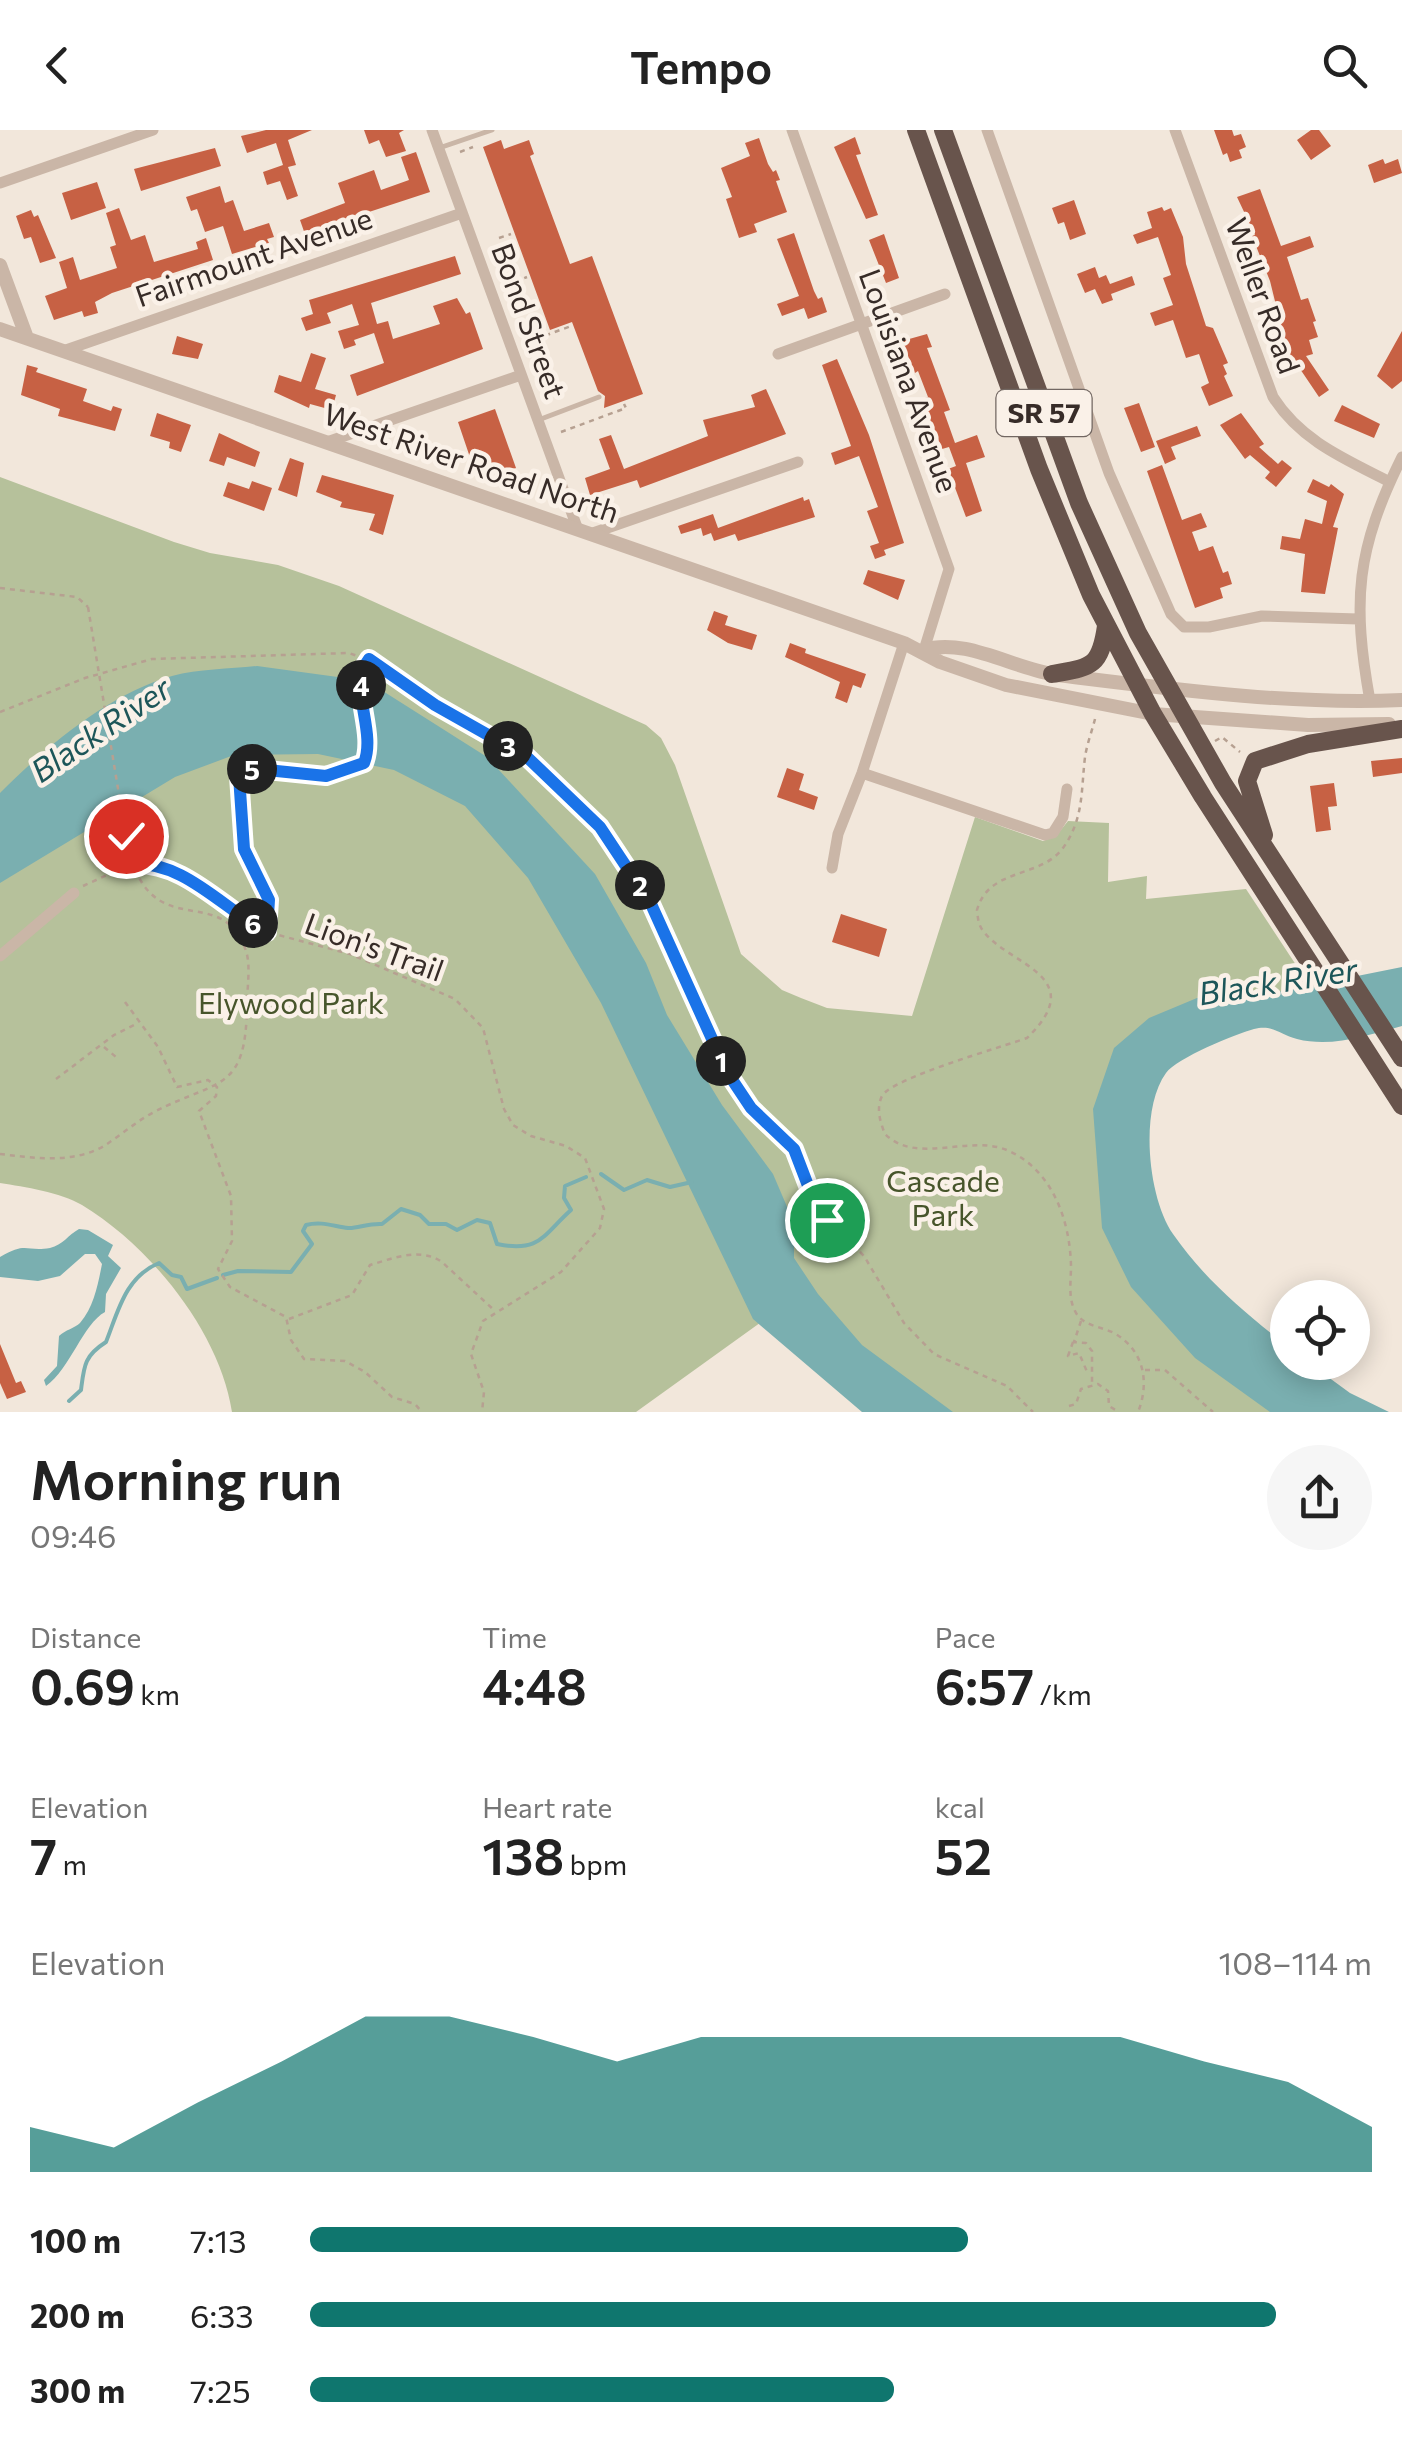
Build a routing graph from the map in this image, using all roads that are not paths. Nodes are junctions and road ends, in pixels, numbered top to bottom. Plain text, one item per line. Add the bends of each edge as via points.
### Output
1 (153, 130) edge
2 (432, 130) edge
3 (492, 130) edge
4 (792, 130) edge
5 (916, 130) edge
6 (944, 130) edge
7 (987, 130) edge
8 (1175, 130) edge
9 (439, 148) junction
10 (0, 183) edge
11 (462, 213) junction
12 (0, 265) edge
13 (945, 294) dead end
14 (862, 324) junction
15 (0, 329) edge
16 (27, 338) junction
17 (63, 350) junction
18 (778, 354) dead end
19 (521, 375) junction
20 (599, 397) dead end
21 (538, 420) junction
22 (326, 442) junction
23 (1402, 456) edge
24 (798, 462) dead end
25 (1390, 482) junction
26 (584, 532) junction
27 (1358, 620) junction
28 (1106, 626) junction
29 (904, 643) junction
30 (924, 650) junction
31 (1052, 674) junction
32 (1137, 684) junction
33 (1168, 686) junction
34 (1402, 700) edge
35 (1370, 701) junction
36 (1153, 714) junction
37 (1183, 716) junction
38 (1402, 726) edge
39 (862, 773) junction
40 (1067, 789) dead end
41 (1273, 859) junction
42 (832, 868) dead end
43 (74, 893) road end
44 (0, 956) edge
45 (1402, 1058) edge
46 (1402, 1106) edge

1 - 10 street
2 - 9 street, Bond Street
3 - 9 lane
4 - 14 street, Louisiana Avenue
5 - 28 highway, SR 57 via 1038,470
6 - 33 highway, SR 57 via 1095,542
7 - 27 street via 1109,473 1171,614 1184,627 1262,616
8 - 25 street, Weller Road via 1273,397 1313,441
9 - 11 street, Bond Street
11 - 17 street, Fairmount Avenue
11 - 19 street, Bond Street
12 - 16 street
13 - 14 street
14 - 18 street
14 - 30 street, Louisiana Avenue via 949,570
15 - 16 street, West River Road North
16 - 17 street, West River Road North
17 - 22 street, West River Road North
19 - 21 street, Bond Street
19 - 22 street
20 - 21 lane
21 - 26 street, Bond Street
22 - 26 street, West River Road North
23 - 25 street
24 - 26 street
25 - 27 street via 1364,556
26 - 29 street, West River Road North
27 - 35 street
28 - 31 highway via 1102,652 1090,667
28 - 32 highway, SR 57
29 - 30 street, West River Road North
29 - 39 street
30 - 31 street, West River Road North via 944,644
30 - 36 street, West River Road North via 1006,685
31 - 32 street, West River Road North
32 - 33 street, West River Road North
32 - 36 highway, SR 57
33 - 35 street, West River Road North via 1277,700
33 - 37 highway, SR 57
34 - 35 street, West River Road North
36 - 37 street, West River Road North
36 - 46 highway, SR 57
37 - 38 street, West River Road North
37 - 41 highway, SR 57
38 - 41 highway via 1254,762 1246,781
39 - 40 street via 1045,835 1061,823
39 - 42 street
41 - 45 highway, SR 57
43 - 44 street

